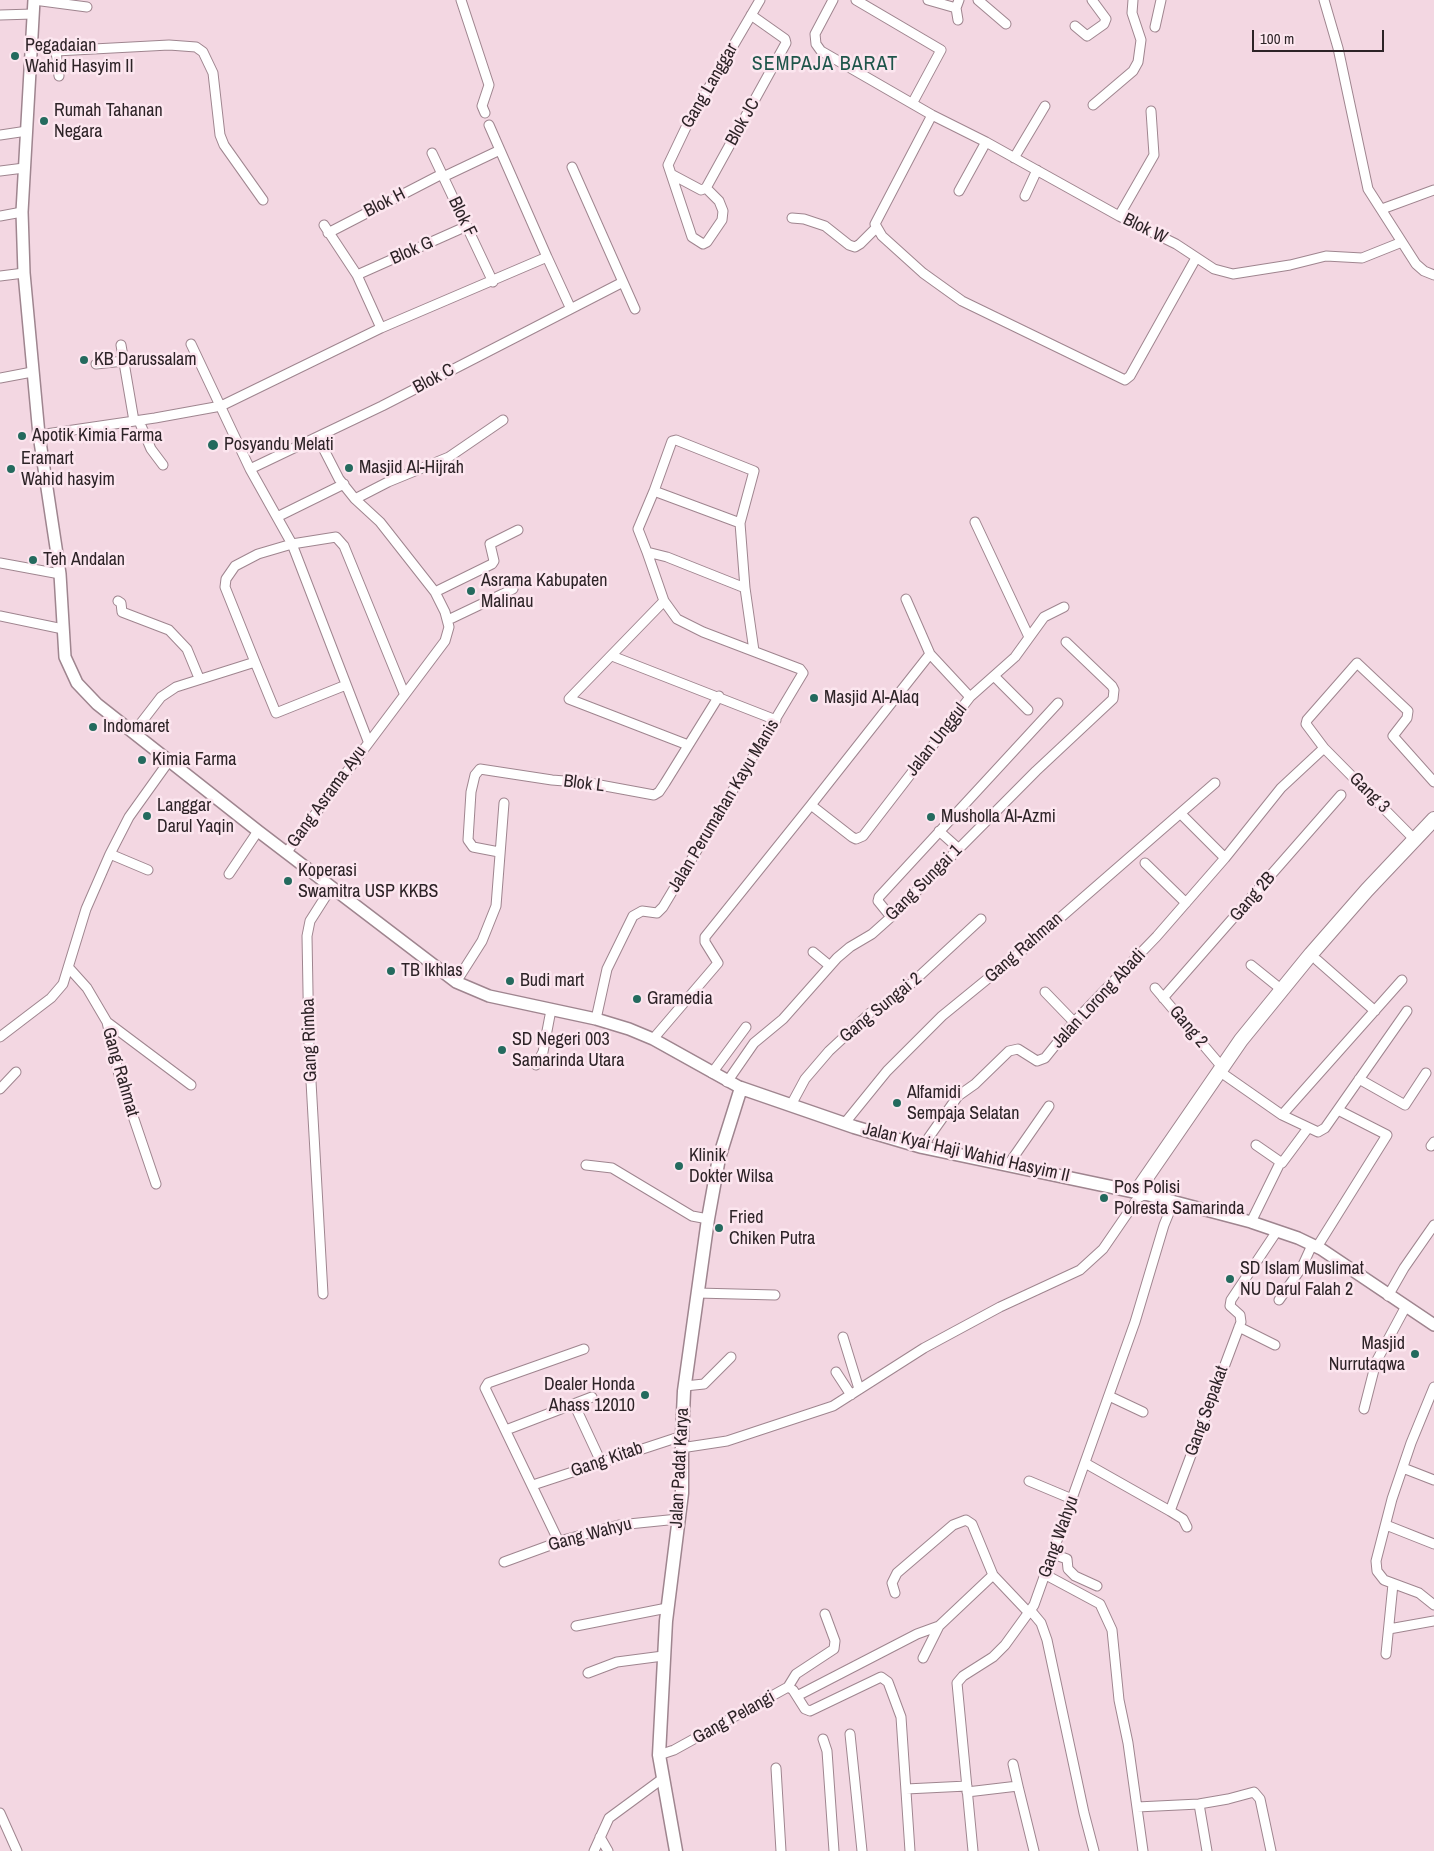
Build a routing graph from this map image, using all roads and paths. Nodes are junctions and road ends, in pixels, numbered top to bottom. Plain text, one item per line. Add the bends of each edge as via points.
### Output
1 (34, 0) edge
2 (461, 0) edge
3 (760, 0) edge
4 (833, 0) edge
5 (856, 0) edge
6 (928, 0) edge
7 (978, 0) edge
8 (1092, 0) edge
9 (1133, 0) edge
10 (1161, 0) edge
11 (1324, 0) edge
12 (958, 4) edge
13 (87, 7) dead end
14 (0, 14) edge
15 (33, 14) junction
16 (751, 14) junction
17 (958, 20) dead end
18 (1006, 24) dead end
19 (1075, 26) dead end
20 (1155, 28) dead end
21 (59, 76) dead end
22 (908, 101) junction
23 (1093, 105) dead end
24 (1045, 106) dead end
25 (1151, 112) dead end
26 (485, 113) dead end
27 (932, 115) junction
28 (489, 125) dead end
29 (27, 131) junction
30 (0, 135) edge
31 (986, 142) junction
32 (500, 150) junction
33 (432, 153) dead end
34 (1014, 158) junction
35 (572, 167) dead end
36 (24, 168) junction
37 (1037, 170) junction
38 (0, 171) edge
39 (671, 174) junction
40 (442, 175) junction
41 (706, 188) junction
42 (1434, 190) edge
43 (959, 191) dead end
44 (1025, 196) dead end
45 (263, 200) dead end
46 (1382, 210) junction
47 (22, 212) junction
48 (0, 216) edge
49 (1119, 216) junction
50 (792, 218) dead end
51 (467, 226) junction
52 (876, 228) junction
53 (1402, 242) junction
54 (547, 257) junction
55 (1196, 258) junction
56 (1434, 266) edge
57 (1424, 271) junction
58 (24, 273) junction
59 (1434, 275) edge
60 (0, 276) edge
61 (357, 276) junction
62 (492, 282) junction
63 (620, 284) junction
64 (570, 308) junction
65 (636, 309) dead end
66 (381, 328) junction
67 (191, 344) dead end
68 (121, 345) dead end
69 (124, 360) junction
70 (96, 364) dead end
71 (32, 372) junction
72 (0, 378) edge
73 (221, 406) junction
74 (503, 420) dead end
75 (136, 421) junction
76 (39, 435) junction
77 (318, 438) junction
78 (163, 465) dead end
79 (250, 468) junction
80 (344, 484) junction
81 (654, 491) junction
82 (355, 499) junction
83 (277, 517) junction
84 (975, 522) dead end
85 (740, 523) junction
86 (518, 530) dead end
87 (292, 544) junction
88 (647, 552) junction
89 (0, 563) edge
90 (60, 574) junction
91 (745, 588) junction
92 (513, 589) dead end
93 (435, 592) junction
94 (906, 599) dead end
95 (118, 601) dead end
96 (664, 601) junction
97 (1064, 607) dead end
98 (0, 616) edge
99 (448, 620) junction
100 (63, 629) junction
101 (1029, 637) junction
102 (1066, 642) dead end
103 (754, 651) junction
104 (930, 654) junction
105 (612, 656) junction
106 (255, 662) junction
107 (994, 676) junction
108 (199, 678) junction
109 (346, 685) junction
110 (404, 693) junction
111 (718, 696) junction
112 (970, 697) junction
113 (1058, 703) dead end
114 (1028, 710) dead end
115 (776, 720) junction
116 (134, 732) junction
117 (368, 740) junction
118 (688, 745) junction
119 (1324, 748) junction
120 (169, 761) junction
121 (1215, 782) dead end
122 (1434, 782) edge
123 (1341, 796) dead end
124 (504, 803) dead end
125 (811, 805) junction
126 (1181, 814) junction
127 (1434, 819) edge
128 (258, 831) junction
129 (939, 831) junction
130 (1434, 832) edge
131 (1414, 839) junction
132 (958, 848) junction
133 (499, 852) junction
134 (286, 853) junction
135 (110, 854) junction
136 (1225, 858) junction
137 (1145, 863) dead end
138 (148, 870) dead end
139 (228, 874) dead end
140 (331, 888) junction
141 (1186, 903) junction
142 (891, 917) junction
143 (981, 919) dead end
144 (813, 952) dead end
145 (1317, 960) junction
146 (1251, 965) dead end
147 (830, 966) junction
148 (69, 968) junction
149 (1402, 980) dead end
150 (456, 982) junction
151 (1155, 988) dead end
152 (1282, 990) junction
153 (1045, 992) dead end
154 (1163, 998) junction
155 (551, 1010) junction
156 (1374, 1011) junction
157 (1407, 1011) dead end
158 (596, 1019) junction
159 (107, 1022) junction
160 (1074, 1022) junction
161 (746, 1027) dead end
162 (0, 1037) edge
163 (653, 1039) junction
164 (536, 1065) dead end
165 (1222, 1071) junction
166 (16, 1072) dead end
167 (1426, 1073) dead end
168 (712, 1074) junction
169 (1359, 1079) junction
170 (727, 1082) junction
171 (191, 1085) dead end
172 (741, 1088) junction
173 (0, 1089) edge
174 (791, 1105) junction
175 (1049, 1106) dead end
176 (1338, 1110) junction
177 (1282, 1115) junction
178 (844, 1124) junction
179 (1311, 1130) junction
180 (1256, 1145) dead end
181 (922, 1147) junction
182 (1280, 1163) junction
183 (586, 1165) dead end
184 (1008, 1165) junction
185 (156, 1184) dead end
186 (1140, 1195) junction
187 (1173, 1203) junction
188 (708, 1219) junction
189 (1251, 1222) junction
190 (1434, 1224) edge
191 (1277, 1231) junction
192 (1314, 1246) junction
193 (697, 1293) junction
194 (324, 1294) dead end
195 (775, 1295) dead end
196 (1388, 1296) junction
197 (1279, 1300) dead end
198 (1405, 1308) junction
199 (1434, 1325) edge
200 (1239, 1327) junction
201 (843, 1337) dead end
202 (1274, 1345) dead end
203 (584, 1349) dead end
204 (731, 1357) dead end
205 (836, 1372) dead end
206 (685, 1386) junction
207 (1434, 1387) edge
208 (859, 1389) junction
209 (850, 1395) junction
210 (1109, 1396) junction
211 (592, 1397) dead end
212 (574, 1404) junction
213 (1364, 1409) dead end
214 (1143, 1412) dead end
215 (506, 1430) junction
216 (682, 1442) junction
217 (601, 1462) junction
218 (1085, 1463) junction
219 (1403, 1468) junction
220 (1434, 1480) edge
221 (1029, 1481) dead end
222 (533, 1485) junction
223 (1072, 1499) junction
224 (1170, 1511) junction
225 (678, 1520) junction
226 (1386, 1524) junction
227 (1187, 1526) dead end
228 (559, 1542) junction
229 (1434, 1544) edge
230 (1052, 1554) junction
231 (504, 1562) dead end
232 (993, 1575) junction
233 (1046, 1575) junction
234 (1393, 1584) junction
235 (1097, 1586) dead end
236 (895, 1594) dead end
237 (1434, 1605) edge
238 (668, 1608) junction
239 (1030, 1612) junction
240 (824, 1614) dead end
241 (1434, 1621) edge
242 (576, 1626) dead end
243 (939, 1626) junction
244 (1389, 1629) junction
245 (1386, 1654) dead end
246 (663, 1656) junction
247 (923, 1658) dead end
248 (588, 1673) dead end
249 (788, 1687) junction
250 (797, 1696) junction
251 (850, 1734) dead end
252 (823, 1739) dead end
253 (659, 1754) junction
254 (1013, 1764) dead end
255 (776, 1768) dead end
256 (662, 1780) junction
257 (1018, 1786) junction
258 (906, 1789) junction
259 (967, 1789) junction
260 (1199, 1804) junction
261 (1137, 1807) junction
262 (0, 1813) edge
263 (600, 1837) junction
264 (17, 1851) edge
265 (594, 1851) edge
266 (608, 1851) edge
267 (676, 1851) edge
268 (781, 1851) edge
269 (834, 1851) edge
270 (862, 1851) edge
271 (910, 1851) edge
272 (973, 1851) edge
273 (1034, 1851) edge
274 (1094, 1851) edge
275 (1143, 1851) edge
276 (1207, 1851) edge
277 (1271, 1851) edge

1 - 13 street
1 - 15 street, Jalan Kyai Haji Wahid Hasyim II
2 - 26 street via 489,85 482,106
3 - 16 street, Gang Langgar
4 - 22 street, Blok W via 815,34 818,48
5 - 22 street via 941,50
6 - 12 street
7 - 18 street
8 - 19 street via 1106,19 1104,24 1087,36
9 - 23 street via 1132,13 1141,40 1138,62 1133,71
10 - 20 street
11 - 46 street via 1338,48 1364,175 1368,189
12 - 17 street
14 - 15 street
15 - 29 street, Jalan Kyai Haji Wahid Hasyim II
16 - 39 street, Gang Langgar via 688,122 668,165
16 - 41 street, Blok JC via 786,43
21 - 45 street via 56,51 169,45 196,47 204,52 213,73 224,145
22 - 27 street, Blok W
24 - 34 street
25 - 49 street via 1154,155
27 - 31 street, Blok W
27 - 52 street via 875,224
28 - 32 street
29 - 30 street
29 - 36 street, Jalan Kyai Haji Wahid Hasyim II
31 - 34 street, Blok W
31 - 43 street
32 - 40 street, Blok H
32 - 54 street
33 - 40 street, Blok F
34 - 37 street, Blok W
35 - 63 street
36 - 38 street
36 - 47 street, Jalan Kyai Haji Wahid Hasyim II
37 - 44 street
37 - 49 street, Blok W
39 - 41 street via 701,190
39 - 41 street via 692,237 704,244 722,220 723,211 719,200
40 - 51 street, Blok F
40 - 61 street, Blok H via 326,229
42 - 46 street
46 - 53 street
47 - 48 street
47 - 58 street, Jalan Kyai Haji Wahid Hasyim II
49 - 55 street, Blok W via 1158,234
50 - 52 street via 825,226 855,246
51 - 61 street, Blok G
51 - 62 street, Blok F
52 - 55 street via 923,272 962,301 1122,380 1130,376
53 - 55 street, Blok W via 1367,258 1326,256 1233,274 1214,269
53 - 57 street
54 - 62 street
54 - 64 street
56 - 57 street
57 - 59 street
58 - 60 street
58 - 71 street, Jalan Kyai Haji Wahid Hasyim II
61 - 66 street
62 - 66 street
63 - 64 street, Blok C
63 - 65 street
64 - 77 street, Blok C
66 - 73 street
67 - 73 street
68 - 69 street
69 - 70 street
69 - 75 street
71 - 72 street
71 - 76 street, Jalan Kyai Haji Wahid Hasyim II
73 - 75 street
73 - 79 street
74 - 82 street via 449,457
75 - 76 street
75 - 78 street
76 - 90 street, Jalan Kyai Haji Wahid Hasyim II
77 - 79 street, Blok C
77 - 80 street
79 - 83 street
80 - 82 street
80 - 83 street
81 - 85 street
81 - 85 street, Jalan Perumahan Kayu Manis via 670,443 676,440 754,471
81 - 88 street, Jalan Perumahan Kayu Manis via 638,529
82 - 93 street via 380,522
83 - 87 street
84 - 101 street
85 - 91 street
86 - 93 street via 490,544 492,564
87 - 106 street via 244,560 229,572 226,579 228,595
87 - 109 street
87 - 110 street via 336,537 342,542
88 - 91 street
88 - 96 street, Jalan Perumahan Kayu Manis
89 - 90 street
90 - 100 street, Jalan Kyai Haji Wahid Hasyim II
91 - 103 street
92 - 99 street
93 - 99 street
94 - 104 street, Jalan Unggul
95 - 108 street via 122,612 169,630 187,649
96 - 103 street, Jalan Perumahan Kayu Manis via 677,619
96 - 105 street
97 - 101 street via 1044,617
98 - 100 street
99 - 110 street, Gang Asrama Ayu via 444,641
100 - 116 street, Jalan Kyai Haji Wahid Hasyim II via 65,657 77,683 97,704
101 - 107 street
102 - 132 street, Gang Sungai 1 via 1112,686 1113,699
103 - 115 street, Jalan Perumahan Kayu Manis via 803,673
104 - 112 street, Jalan Unggul
104 - 125 street
105 - 111 street
105 - 118 street via 569,699
106 - 108 street
106 - 109 street via 276,713
107 - 112 street
107 - 114 street
108 - 116 street via 161,697
109 - 117 street
110 - 117 street, Gang Asrama Ayu
111 - 115 street
111 - 118 street
112 - 125 street, Jalan Unggul via 863,836 852,837
113 - 129 street
115 - 158 street, Jalan Perumahan Kayu Manis via 661,911 654,914 639,912 633,916 607,968
116 - 120 street, Jalan Kyai Haji Wahid Hasyim II
117 - 134 street, Gang Asrama Ayu
118 - 133 street, Blok L via 659,792 648,794 480,769 471,792 469,843 473,847
119 - 122 street, Gang 3 via 1307,729 1307,720 1357,663 1408,712 1392,736
119 - 131 street, Gang 3
119 - 136 street, Jalan Lorong Abadi via 1281,788
120 - 128 street, Jalan Kyai Haji Wahid Hasyim II
120 - 135 street via 129,817
121 - 126 street, Gang Rahman
123 - 154 street, Gang 2B
124 - 133 street
125 - 163 street via 705,937 718,963
126 - 136 street
126 - 178 street, Gang Rahman via 1030,945 942,1016 887,1071
127 - 131 main road
128 - 134 street, Jalan Kyai Haji Wahid Hasyim II
128 - 139 street
129 - 132 street
129 - 142 street via 879,897 878,901
130 - 145 main road via 1373,894
131 - 152 main road
132 - 142 street, Gang Sungai 1
133 - 150 street via 496,906 482,941
134 - 140 street, Jalan Kyai Haji Wahid Hasyim II
135 - 138 street
135 - 148 street via 86,909
136 - 141 street, Jalan Lorong Abadi
137 - 141 street
140 - 150 street, Jalan Kyai Haji Wahid Hasyim II
140 - 194 street, Gang Rimba via 310,921 307,936 309,1046
141 - 160 street, Jalan Lorong Abadi
142 - 147 street, Gang Sungai 1
143 - 174 street, Gang Sungai 2 via 901,993 870,1013 828,1051 805,1078
144 - 147 street
145 - 156 street
145 - 165 main road
146 - 152 street
147 - 170 street, Gang Sungai 1 via 783,1019 754,1043
148 - 159 street, Gang Rahmat via 87,988
148 - 162 street via 63,984 51,998
149 - 156 street
150 - 155 street, Jalan Kyai Haji Wahid Hasyim II via 489,996
151 - 154 street, Gang 2
152 - 165 main road
153 - 160 street
154 - 165 street, Gang 2
155 - 158 street, Jalan Kyai Haji Wahid Hasyim II
155 - 164 street via 543,1052
156 - 177 street
157 - 169 street
158 - 163 street, Jalan Kyai Haji Wahid Hasyim II
159 - 171 street
159 - 185 street, Gang Rahmat via 119,1075
160 - 181 street, Jalan Lorong Abadi via 1042,1060 1037,1061 1018,1049 1009,1051 958,1096
161 - 168 street
163 - 168 street, Jalan Kyai Haji Wahid Hasyim II
165 - 177 street, Gang 2
165 - 186 main road
166 - 173 street
167 - 169 street via 1403,1105
168 - 170 street, Jalan Kyai Haji Wahid Hasyim II
169 - 176 street
170 - 172 street, Jalan Kyai Haji Wahid Hasyim II
172 - 174 main road, Jalan Kyai Haji Wahid Hasyim II
172 - 188 main road, Jalan Padat Karya via 724,1140
174 - 178 main road, Jalan Kyai Haji Wahid Hasyim II
175 - 184 street
176 - 179 street via 1322,1131
176 - 192 street via 1387,1135
177 - 179 street, Gang 2
178 - 181 main road, Jalan Kyai Haji Wahid Hasyim II
179 - 182 street
180 - 182 street
181 - 184 main road, Jalan Kyai Haji Wahid Hasyim II
182 - 189 street
183 - 188 street via 612,1168 692,1216
184 - 186 main road, Jalan Kyai Haji Wahid Hasyim II
186 - 187 street
186 - 208 street, Gang Kitab via 1103,1249 1080,1270 924,1348
187 - 189 street
187 - 210 street, Gang Wahyu
188 - 193 main road, Jalan Padat Karya
189 - 191 street
190 - 196 street
191 - 192 street
191 - 200 street via 1232,1300 1231,1308 1241,1317
192 - 196 street
192 - 197 street
193 - 195 street
193 - 206 main road, Jalan Padat Karya
196 - 198 street
198 - 199 street
198 - 213 street via 1376,1362
200 - 202 street
200 - 224 street, Gang Sepakat
201 - 208 street
203 - 215 street via 486,1385 488,1396
204 - 206 street via 704,1384
205 - 209 street
206 - 216 main road, Jalan Padat Karya
207 - 219 street
208 - 209 street, Gang Kitab
209 - 216 street, Gang Kitab via 825,1410 742,1436
210 - 214 street
210 - 218 street, Gang Wahyu
211 - 212 street
212 - 215 street
212 - 217 street
215 - 222 street
216 - 217 street, Gang Kitab
216 - 225 main road, Jalan Padat Karya via 683,1476
217 - 222 street, Gang Kitab
218 - 223 street, Gang Wahyu
218 - 224 street
219 - 220 street
219 - 226 street
221 - 223 street
222 - 228 street
223 - 230 street, Gang Wahyu
224 - 227 street via 1183,1519
225 - 228 street, Gang Wahyu via 628,1523
225 - 238 main road, Jalan Padat Karya
226 - 229 street
226 - 234 street via 1376,1566 1384,1580
228 - 231 street, Gang Wahyu
230 - 233 street, Gang Wahyu
230 - 235 street via 1067,1559 1068,1569 1075,1576
232 - 236 street via 972,1524 966,1520 953,1525 897,1573 892,1583
232 - 239 street
232 - 243 street
233 - 239 street, Gang Wahyu
233 - 261 street via 1100,1604 1109,1620
234 - 237 street via 1419,1593
234 - 244 street
238 - 242 street
238 - 246 main road, Jalan Padat Karya
239 - 259 street, Gang Wahyu via 993,1657 957,1683
239 - 274 street via 1041,1623 1047,1640
240 - 249 street via 835,1641 834,1649 796,1674
241 - 244 street
243 - 247 street
243 - 250 street
244 - 245 street
246 - 248 street via 617,1662
246 - 253 main road, Jalan Padat Karya
249 - 250 street, Gang Pelangi
249 - 253 street, Gang Pelangi via 674,1750
250 - 258 street, Gang Pelangi via 804,1709 810,1711 877,1678 885,1678 901,1717
251 - 270 street
252 - 269 street via 827,1751
253 - 256 main road, Jalan Padat Karya
254 - 257 street
255 - 268 street
256 - 263 street via 609,1818
256 - 267 main road, Jalan Padat Karya
257 - 259 street
257 - 273 street
258 - 259 street
258 - 271 street
259 - 272 street, Gang Wahyu
260 - 261 street
260 - 276 street
260 - 277 street via 1254,1792 1260,1799
261 - 275 street
262 - 264 street
263 - 265 street
263 - 266 street

